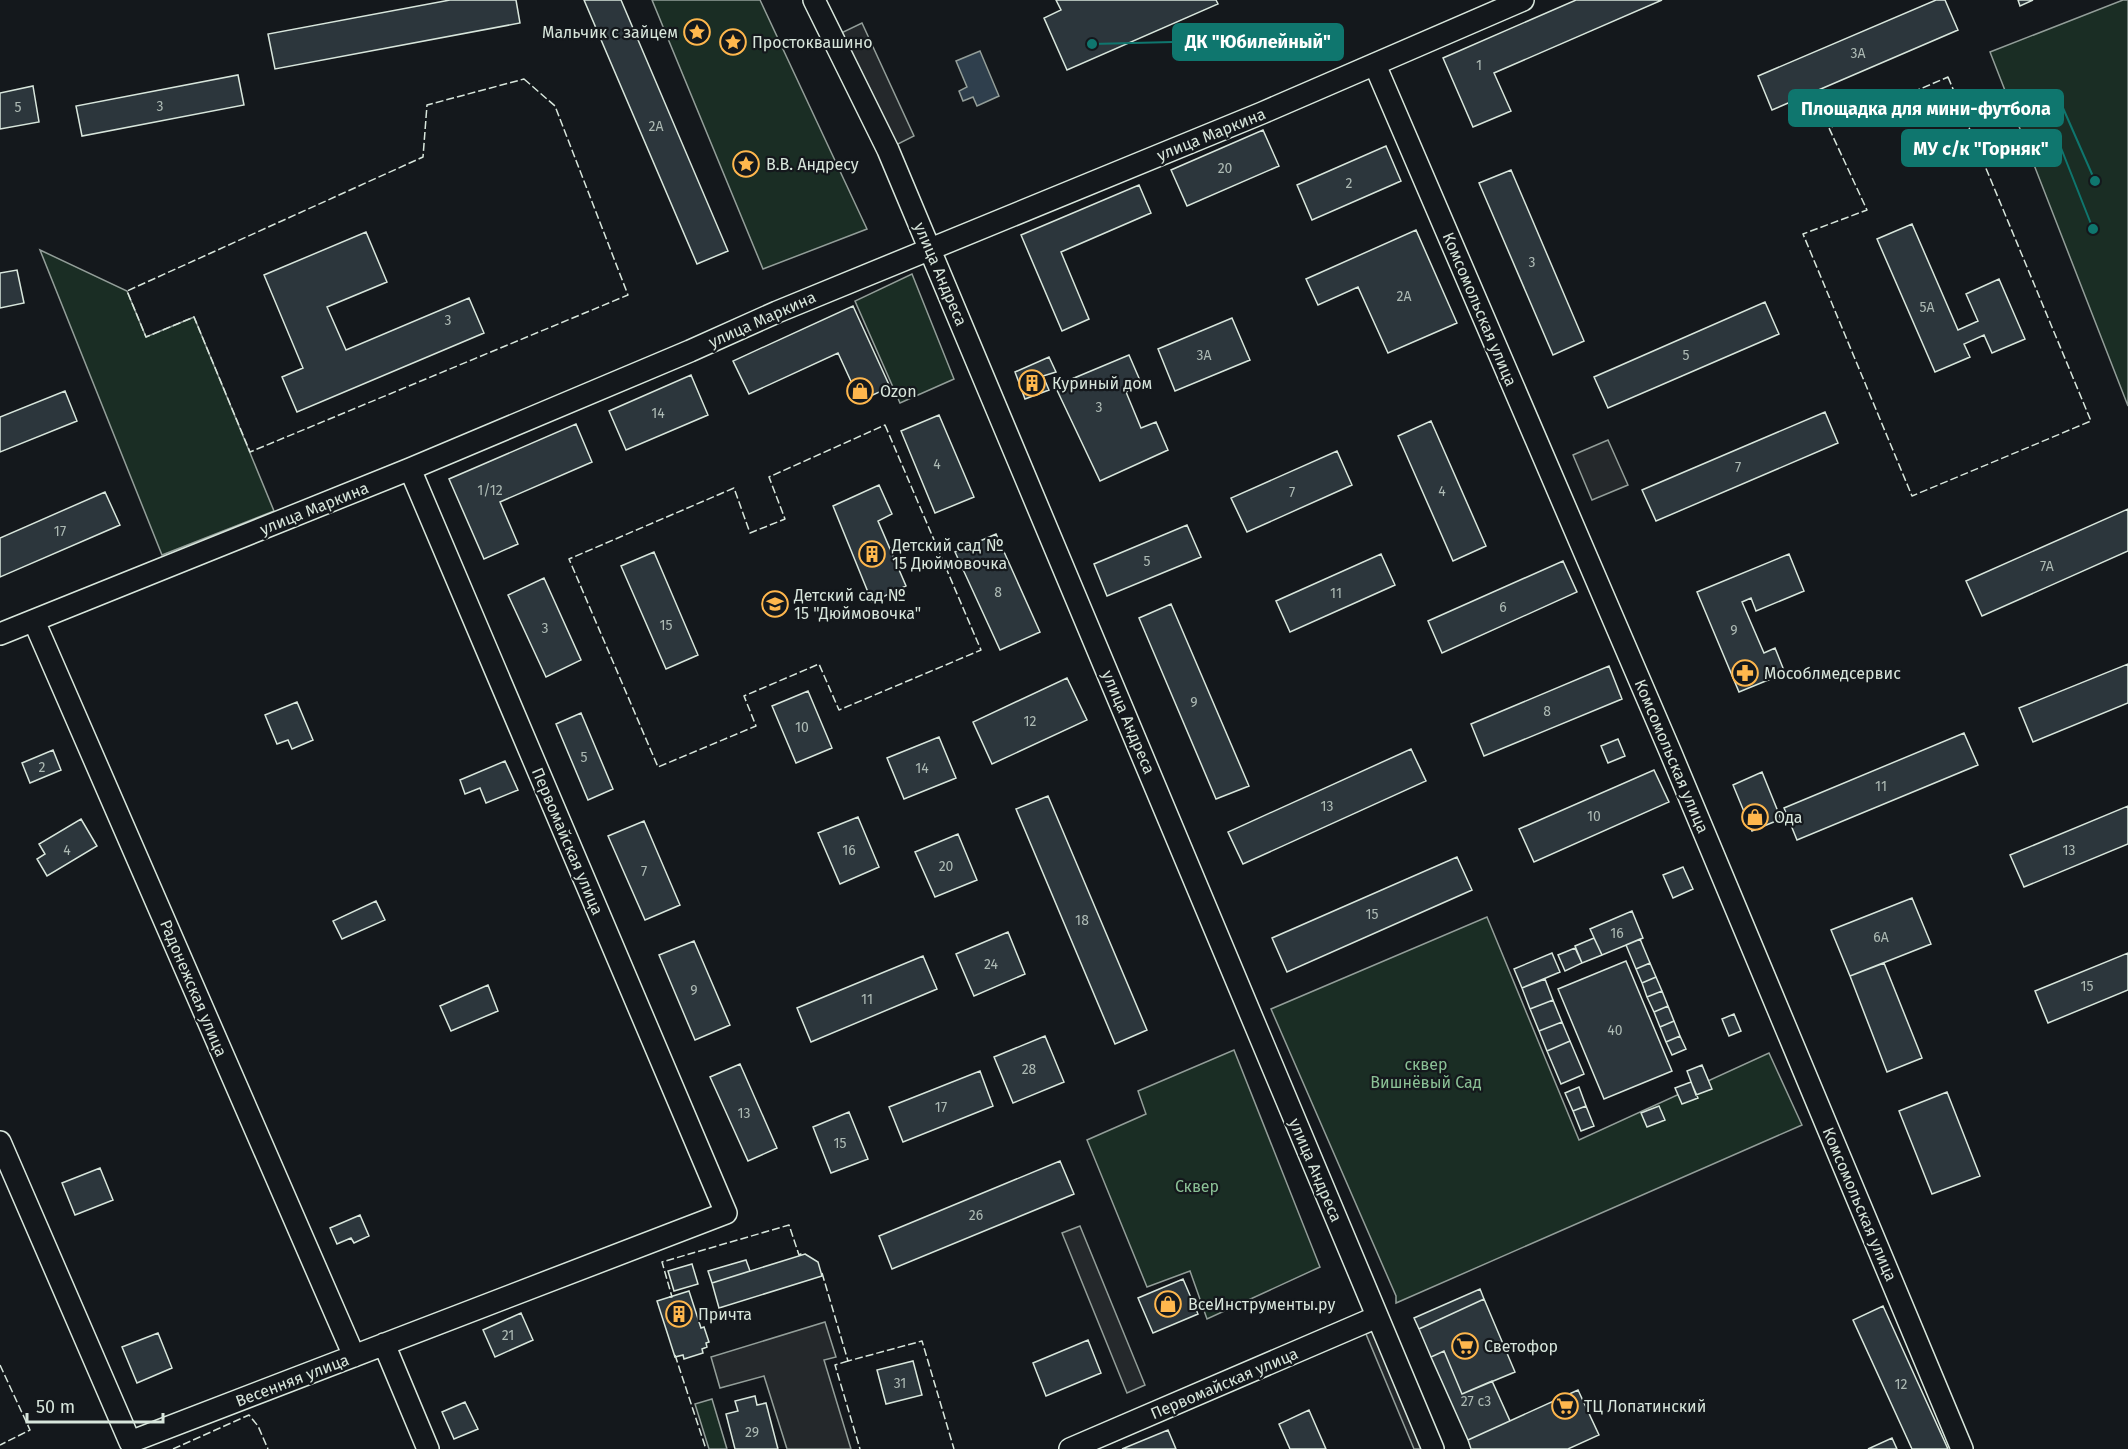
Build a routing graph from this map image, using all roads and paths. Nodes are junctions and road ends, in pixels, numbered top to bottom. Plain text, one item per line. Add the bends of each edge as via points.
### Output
1 (814, 0) edge
2 (1523, 0) edge
3 (1375, 65) junction
4 (931, 249) junction
5 (410, 469) junction
6 (34, 621) junction
7 (0, 634) edge
8 (0, 1142) edge
9 (726, 1213) joint
10 (1377, 1317) junction
11 (384, 1344) junction
12 (354, 1356) junction
13 (428, 1449) edge
14 (1070, 1449) edge
15 (1433, 1449) edge
16 (1962, 1449) edge

1 - 4 street, улица Андреса via 888,150
2 - 3 street, улица Маркина
3 - 4 street, улица Маркина
3 - 16 street, Комсомольская улица via 1670,751
4 - 5 street, улица Маркина
4 - 10 street, улица Андреса
5 - 6 street, улица Маркина
5 - 9 street, Первомайская улица
6 - 7 street, улица Маркина
6 - 12 street, Радонежская улица
8 - 12 street, Весенняя улица via 130,1442
9 - 11 street, Весенняя улица
10 - 14 street, Первомайская улица
10 - 15 street, улица Андреса
11 - 12 street, Весенняя улица
11 - 13 street

